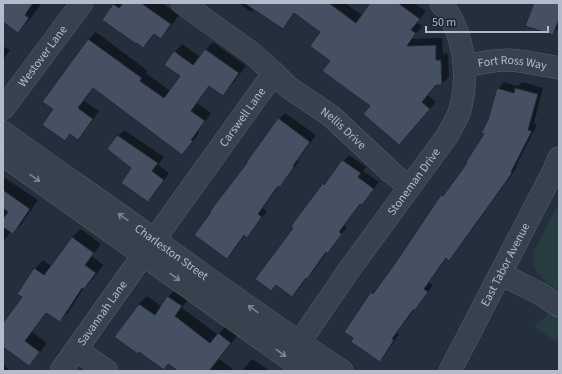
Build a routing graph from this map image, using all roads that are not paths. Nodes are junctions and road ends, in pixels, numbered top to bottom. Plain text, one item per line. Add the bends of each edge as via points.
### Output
1 (82, 3) edge
2 (182, 3) edge
3 (441, 3) edge
4 (465, 66) junction
5 (559, 68) edge
6 (274, 73) junction
7 (3, 109) edge
8 (3, 132) edge
9 (3, 155) edge
10 (559, 158) edge
11 (410, 187) junction
12 (149, 247) junction
13 (500, 274) junction
14 (559, 306) edge
15 (299, 342) junction
16 (76, 350) junction
17 (61, 371) edge
18 (107, 371) edge
19 (306, 371) edge
20 (342, 371) edge
21 (450, 371) edge

1 - 7 street, Westover Lane
2 - 6 street via 253,54
3 - 4 street, Stoneman Drive via 453,22
4 - 5 street, Fort Ross Way via 508,60
4 - 11 street, Stoneman Drive via 459,114 448,136
6 - 11 street, Nellis Drive via 288,87 331,116
6 - 12 street, Carswell Lane
12 -> 8 street, Charleston Street via 46,163
9 -> 12 street, Charleston Street
10 - 13 street, East Tabor Avenue
11 - 15 street, Stoneman Drive
15 -> 12 street, Charleston Street
12 - 16 street, Savannah Lane
12 -> 19 street, Charleston Street
13 - 14 street
13 - 21 street, East Tabor Avenue
15 - 20 street, Charleston Street
16 - 17 street, Savannah Lane
16 - 18 street

